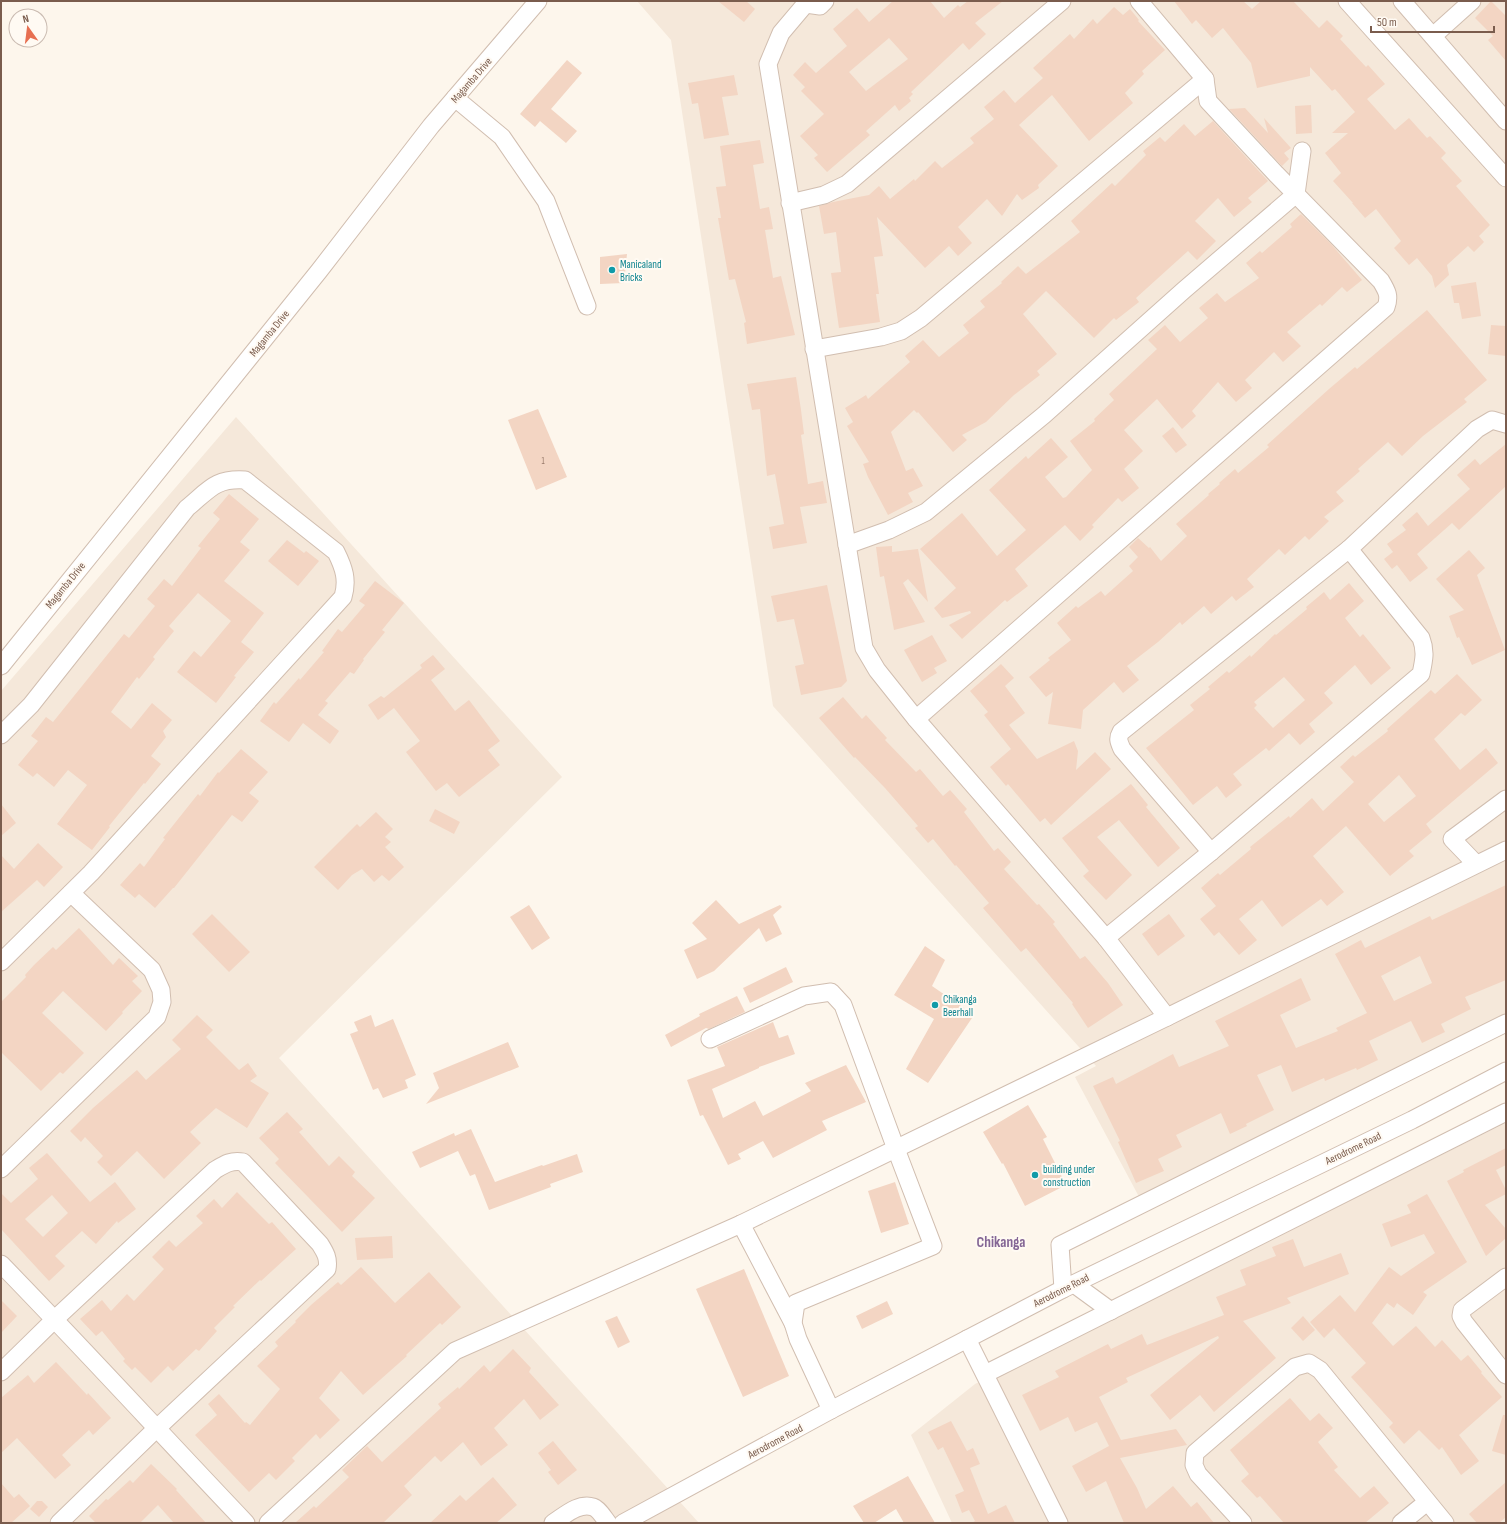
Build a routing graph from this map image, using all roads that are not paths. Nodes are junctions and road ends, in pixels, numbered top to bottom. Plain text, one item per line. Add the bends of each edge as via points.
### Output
1 (538, 1) edge
2 (825, 1) edge
3 (1062, 1) edge
4 (1140, 1) edge
5 (1347, 1) edge
6 (1402, 1) edge
7 (1472, 1) edge
8 (807, 2) edge
9 (1433, 36) junction
10 (1205, 79) junction
11 (455, 98) junction
12 (1506, 121) edge
13 (1302, 151) dead end
14 (1506, 178) edge
15 (1296, 194) junction
16 (790, 203) junction
17 (587, 306) dead end
18 (814, 349) junction
19 (1506, 424) edge
20 (847, 545) junction
21 (1349, 549) junction
22 (1, 666) edge
23 (916, 719) junction
24 (1, 734) edge
25 (1506, 799) edge
26 (1506, 850) edge
27 (1211, 852) junction
28 (1476, 864) junction
29 (70, 893) junction
30 (1106, 938) junction
31 (1, 962) edge
32 (1167, 1017) junction
33 (1506, 1023) edge
34 (710, 1039) dead end
35 (1506, 1071) edge
36 (1506, 1112) edge
37 (896, 1149) junction
38 (1, 1169) edge
39 (741, 1224) junction
40 (1, 1264) edge
41 (1506, 1276) edge
42 (1068, 1286) junction
43 (1111, 1311) junction
44 (55, 1319) junction
45 (793, 1324) junction
46 (967, 1339) junction
47 (1, 1372) edge
48 (985, 1374) junction
49 (1506, 1376) edge
50 (831, 1410) junction
51 (156, 1429) junction
52 (1427, 1502) junction
53 (59, 1523) edge
54 (246, 1523) edge
55 (268, 1523) edge
56 (553, 1523) edge
57 (608, 1523) edge
58 (623, 1523) edge
59 (1059, 1523) edge
60 (1243, 1523) edge
61 (1401, 1523) edge
62 (1445, 1523) edge

1 - 11 street, Magamba Drive
2 - 8 street via 820,6
3 - 16 street via 847,184 824,194
4 - 10 street
5 - 14 street
6 - 9 street
7 - 9 street
8 - 16 street via 782,33 768,64
9 - 12 street
10 - 15 street via 1208,101
10 - 18 street via 927,313 901,331
11 - 17 street via 502,137 546,201
11 - 22 street, Magamba Drive
13 - 15 street
15 - 20 street via 1044,415 926,512 889,530
15 - 23 street via 1381,281 1388,293 1386,307
16 - 18 street
18 - 20 street
19 - 21 street via 1492,420 1477,428
20 - 23 street via 864,648 877,670
21 - 27 street via 1421,638 1425,656 1421,674
21 - 27 street via 1118,737 1122,749
23 - 30 street
24 - 29 street via 30,705 188,508 216,483 230,479 245,480 336,552 346,585 343,597
25 - 28 street via 1452,839
26 - 28 street
27 - 30 street
28 - 32 street
29 - 31 street
29 - 38 street via 152,970 161,990 162,1002 157,1017
30 - 32 street
32 - 37 street
33 - 42 street via 1060,1245
34 - 37 street via 804,996 831,992 843,1005
35 - 42 street, Aerodrome Road via 1412,1120
36 - 43 street
37 - 39 street
37 - 45 street via 933,1246 796,1303
39 - 45 street
39 - 55 street via 455,1351
40 - 44 street
41 - 49 street via 1462,1310 1461,1316
42 - 43 street
42 - 46 street, Aerodrome Road
43 - 48 street
44 - 47 street
44 - 51 street
44 - 51 street via 215,1170 227,1162 243,1162 320,1244 328,1262 327,1269
45 - 50 street
46 - 48 street
46 - 50 street, Aerodrome Road
48 - 59 street
50 - 58 street, Aerodrome Road
51 - 53 street
51 - 54 street
52 - 60 street via 1320,1370 1308,1363 1294,1367 1195,1453 1194,1465 1198,1474
52 - 61 street
52 - 62 street
56 - 57 street via 576,1508 584,1506 594,1507

